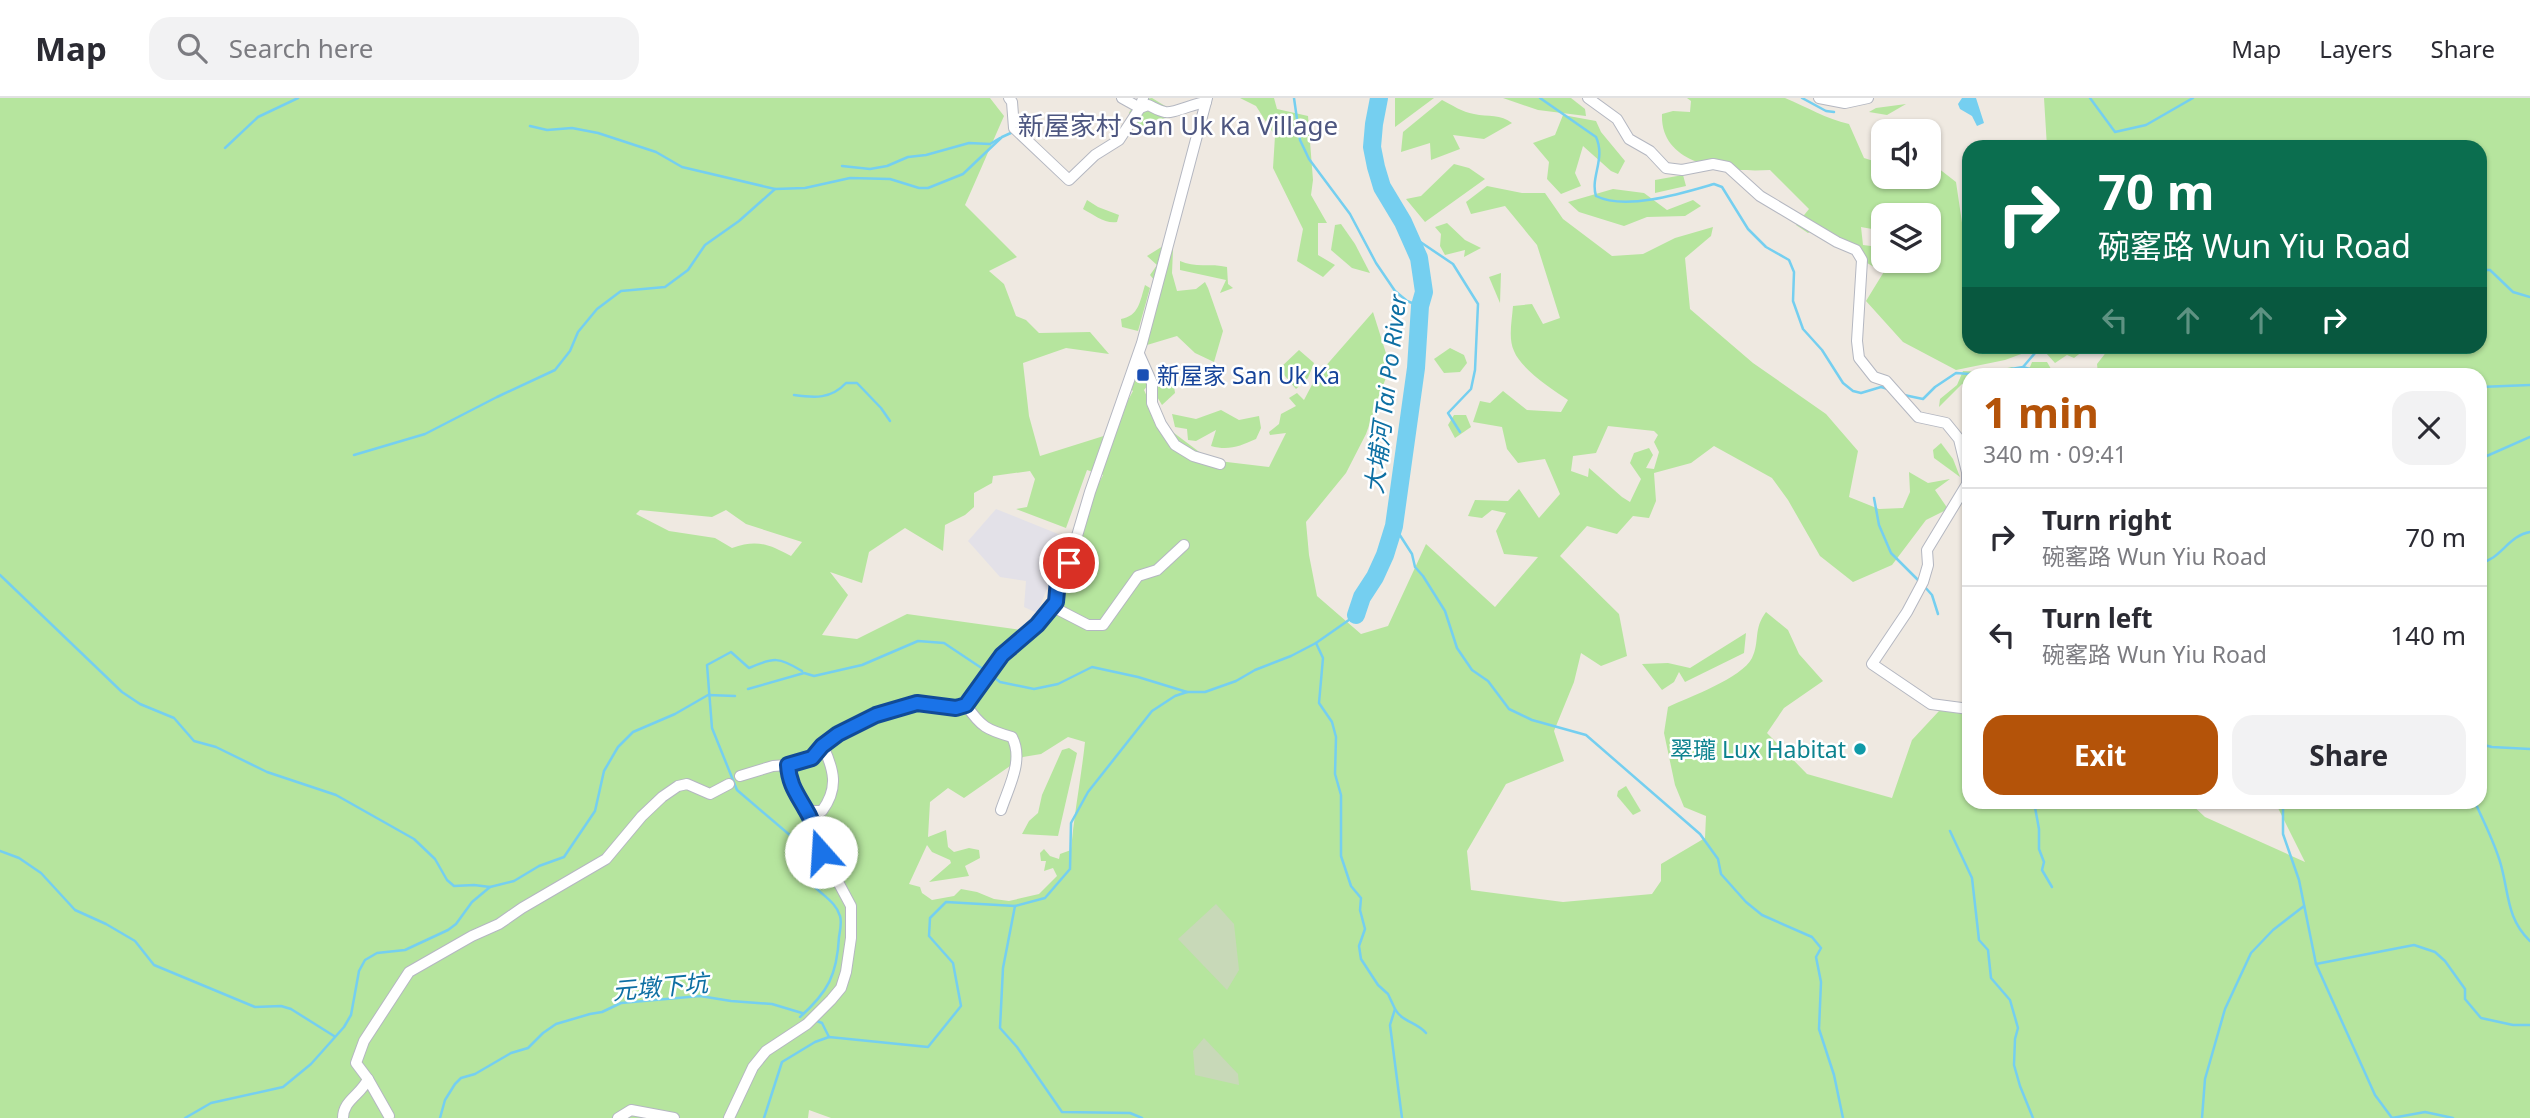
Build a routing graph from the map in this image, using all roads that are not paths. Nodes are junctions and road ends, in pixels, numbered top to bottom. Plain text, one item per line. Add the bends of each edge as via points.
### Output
1 (1009, 98) edge
2 (1122, 98) edge
3 (1588, 98) edge
4 (1819, 98) edge
5 (1868, 98) edge
6 (1207, 100) edge
7 (1142, 103) edge
8 (1139, 354) junction
9 (1962, 450) edge
10 (1220, 464) dead end
11 (1962, 493) edge
12 (1184, 545) dead end
13 (1053, 607) junction
14 (966, 705) junction
15 (1962, 708) edge
16 (822, 746) junction
17 (788, 765) junction
18 (740, 776) dead end
19 (729, 784) dead end
20 (1001, 810) dead end
21 (807, 811) junction
22 (368, 1079) junction
23 (388, 1116) dead end
24 (343, 1118) edge
25 (618, 1118) edge
26 (674, 1118) edge
27 (729, 1118) edge

1 - 7 street via 1017,131 1069,180 1119,140
2 - 7 street
3 - 9 street via 1617,119 1629,139 1650,151 1666,168 1728,167 1760,196 1856,250 1862,260 1859,358 1918,417 1946,423
4 - 5 street via 1845,103
6 - 7 street via 1172,113
6 - 8 street
8 - 10 street via 1152,383 1152,403 1175,445
8 - 13 street via 1069,563 1058,580
11 - 15 street via 1927,550 1923,582 1872,664 1931,704
12 - 13 street via 1157,570 1138,576 1103,625 1088,625
13 - 14 street via 1002,655
14 - 16 street via 906,706 876,715
14 - 20 street via 979,724 1012,737 1017,747 1016,766
16 - 17 street via 812,758
16 - 21 street via 834,772 833,792 822,811
17 - 18 street
17 - 21 street via 792,788
19 - 22 street via 710,794 687,784 670,790 606,859 409,972 364,1041 356,1063
21 - 27 street via 821,852 851,906 846,972 831,1000 807,1024 766,1051 753,1067
22 - 23 street
22 - 24 street via 345,1104
25 - 26 street via 631,1110

